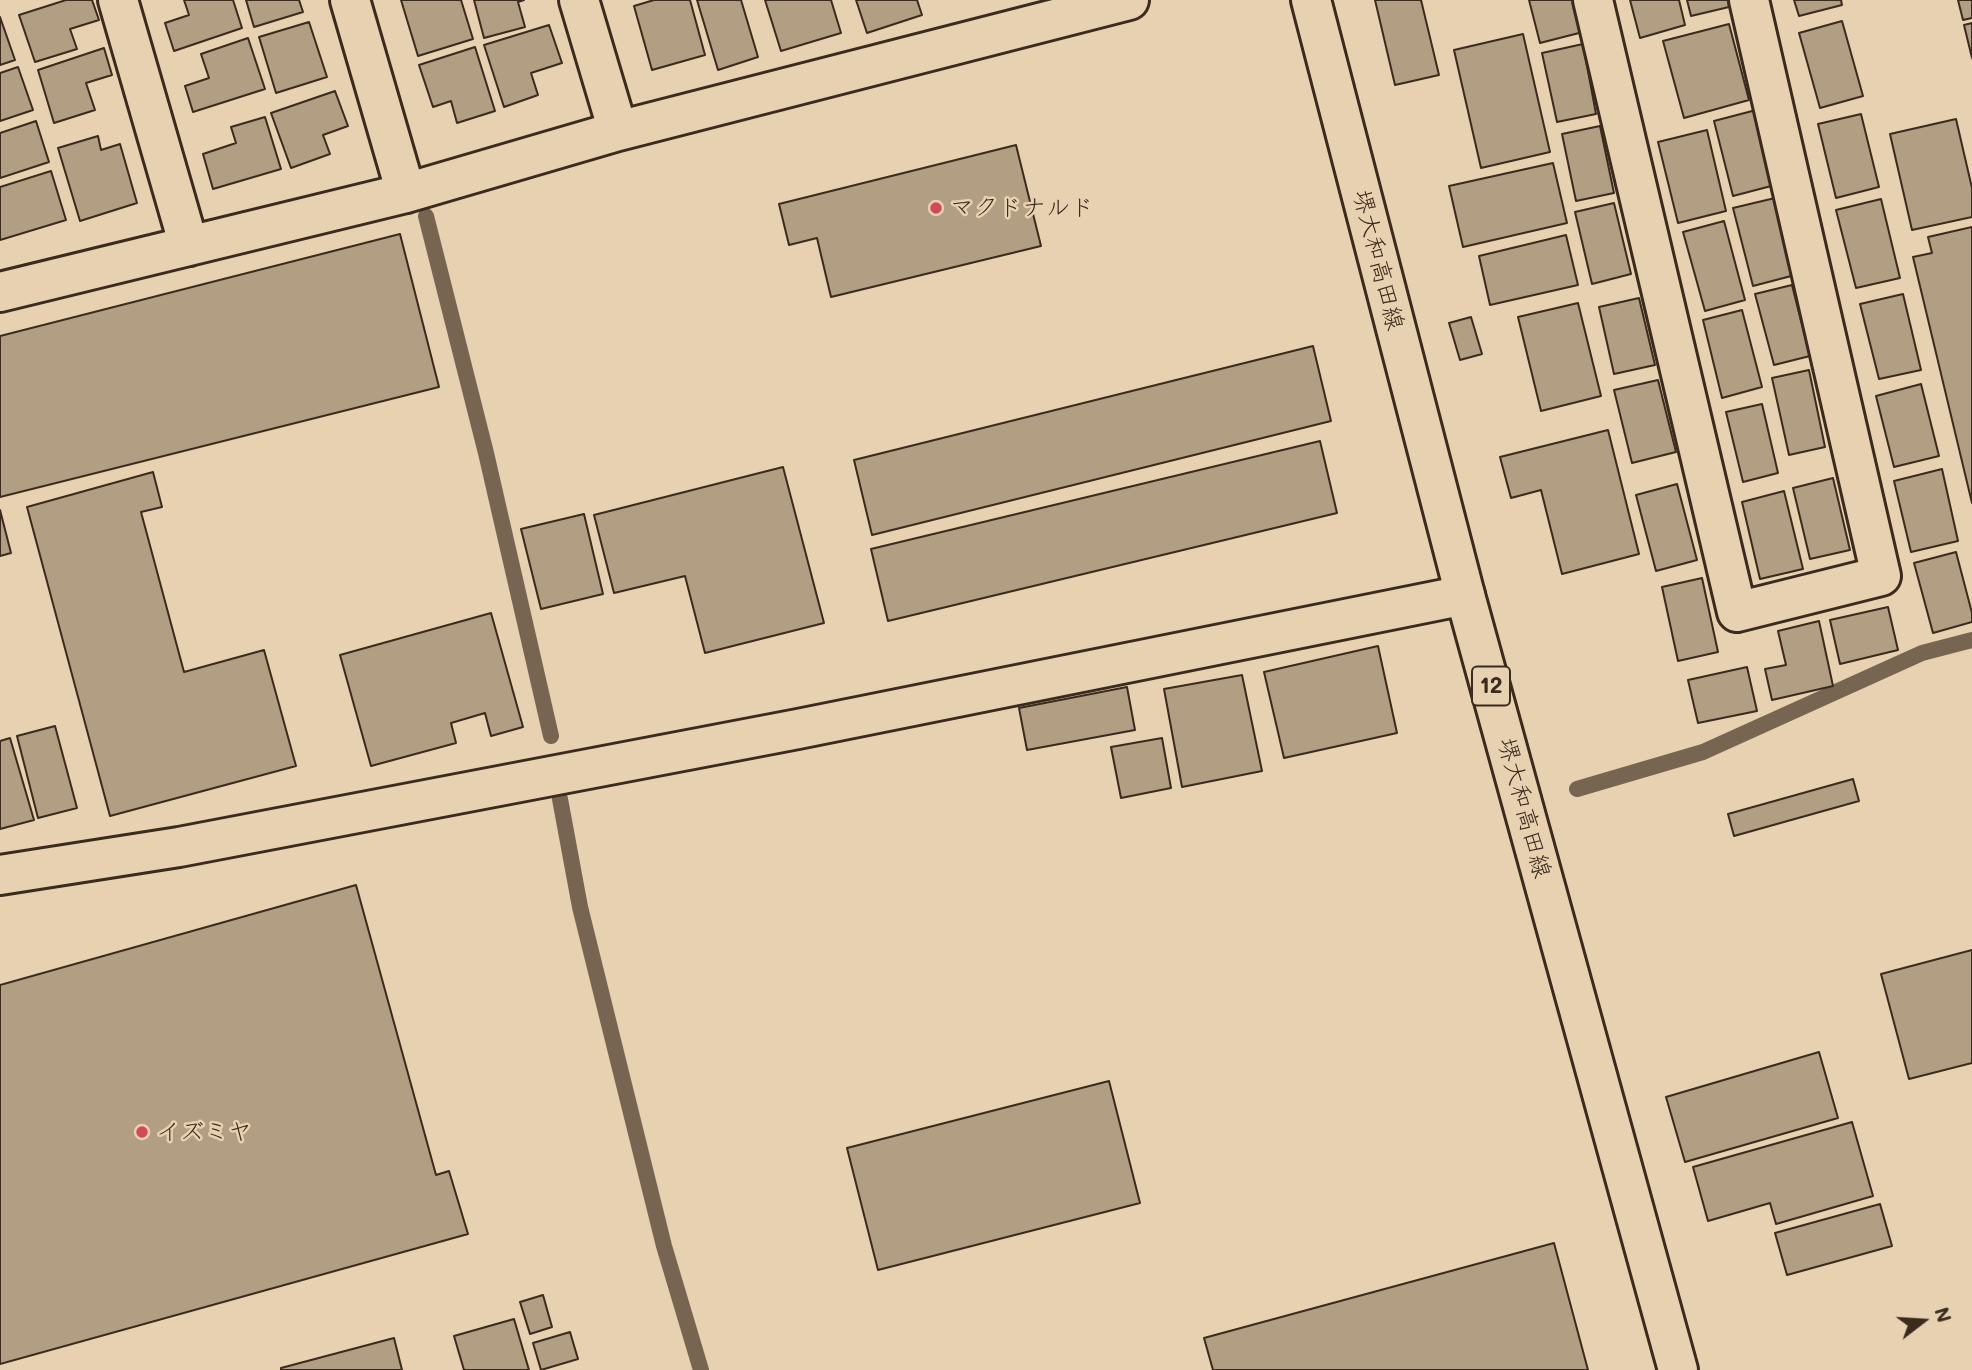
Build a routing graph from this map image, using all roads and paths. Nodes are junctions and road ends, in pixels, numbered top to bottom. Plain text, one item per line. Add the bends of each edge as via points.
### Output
1 (118, 0) edge
2 (350, 0) edge
3 (579, 0) edge
4 (1129, 0) edge
5 (1311, 0) edge
6 (1593, 0) edge
7 (1749, 0) edge
8 (618, 131) junction
9 (406, 193) junction
10 (189, 246) junction
11 (0, 292) edge
12 (1465, 595) junction
13 (0, 875) edge
14 (1678, 1370) edge

1 - 10 street
2 - 9 street
3 - 8 street
4 - 8 street
5 - 12 street, 堺大和高田線 / 12
6 - 7 street via 1737,612 1881,576
8 - 9 street
9 - 10 street
10 - 11 street
12 - 13 street via 798,729 178,847
12 - 14 street, 堺大和高田線 / 12

